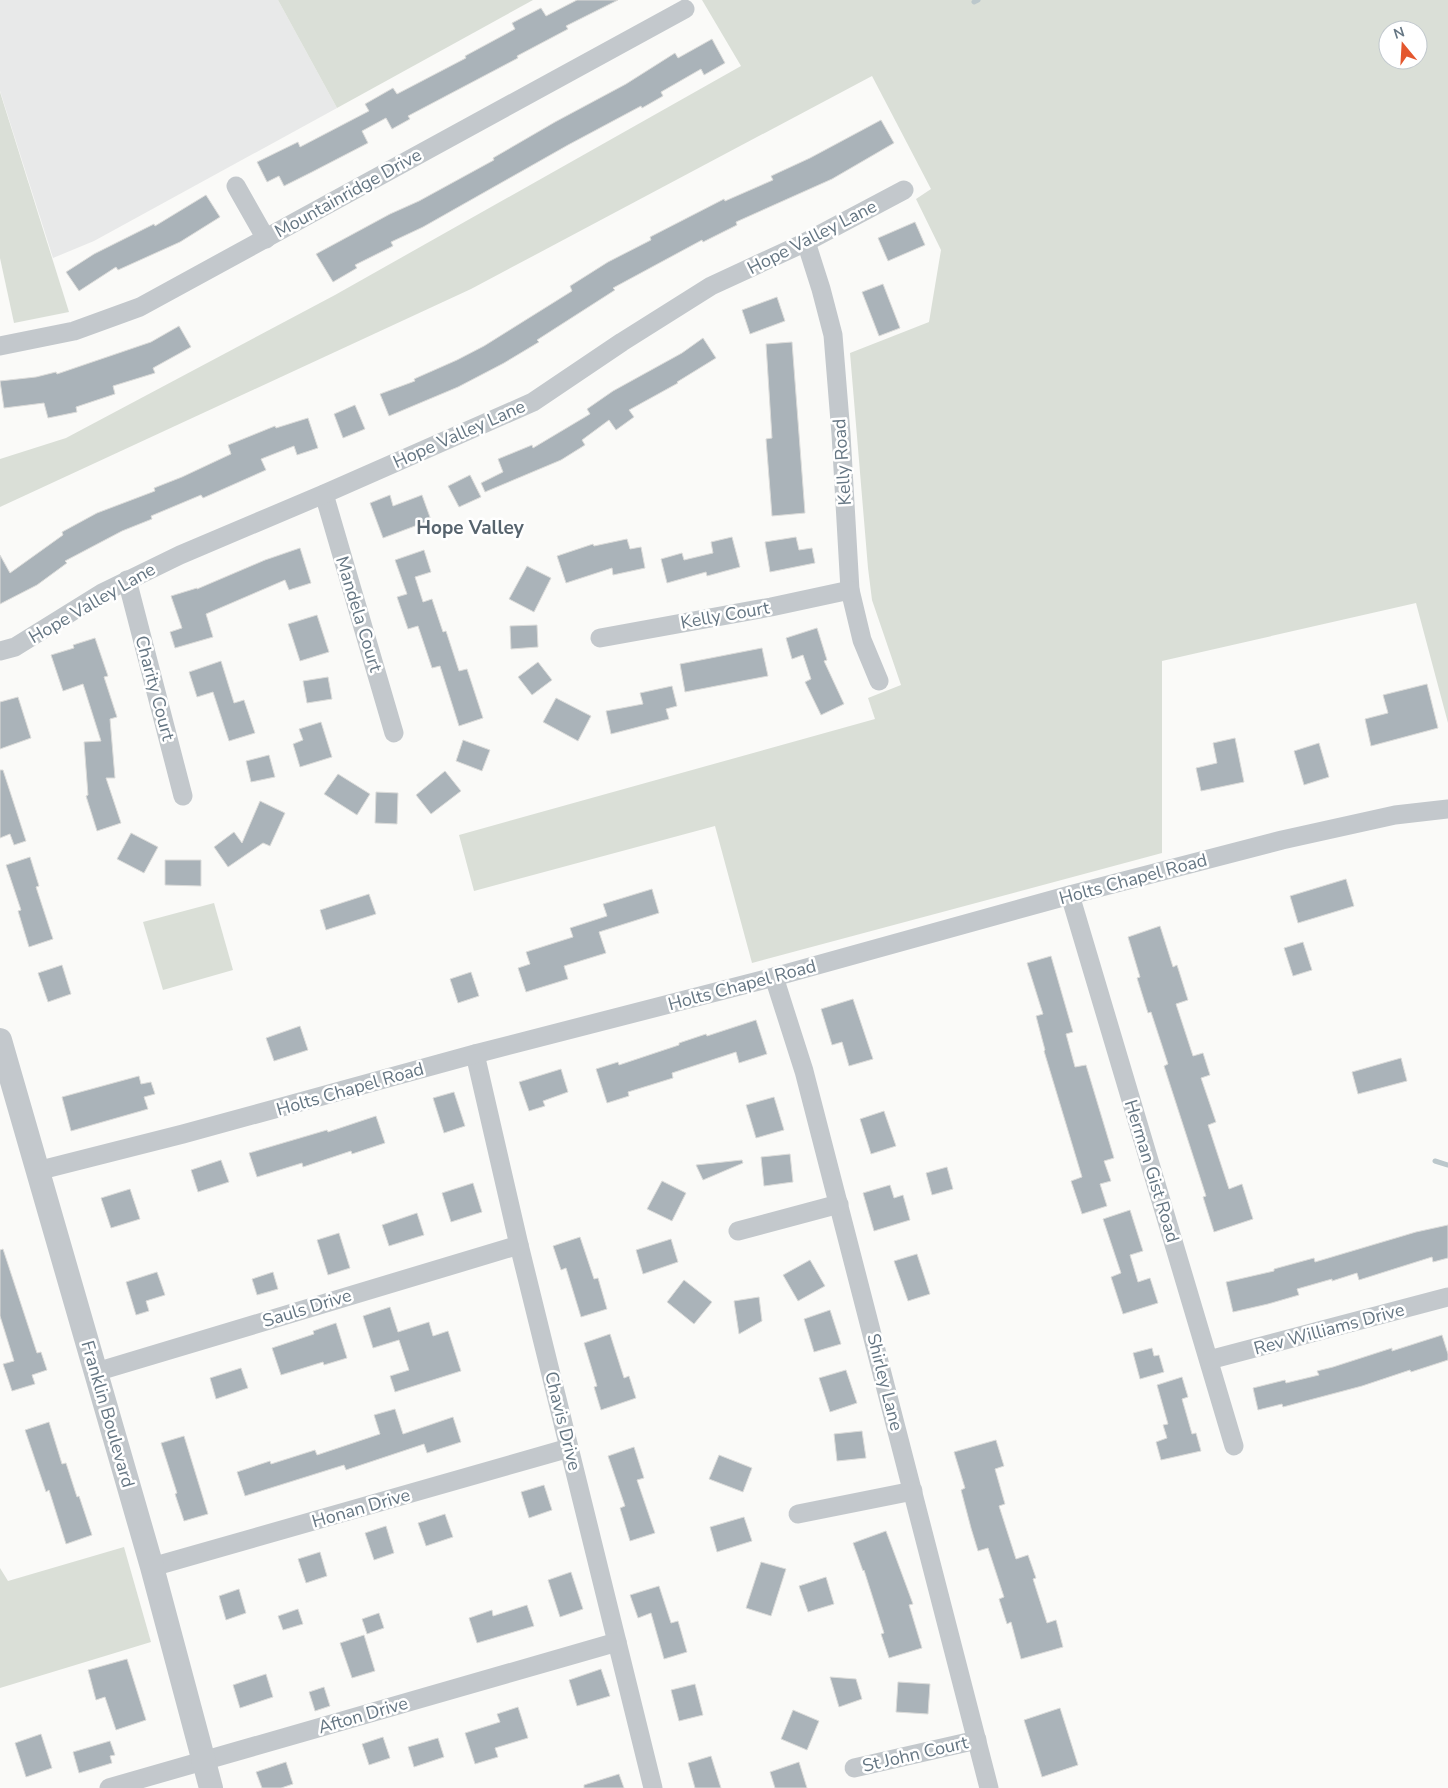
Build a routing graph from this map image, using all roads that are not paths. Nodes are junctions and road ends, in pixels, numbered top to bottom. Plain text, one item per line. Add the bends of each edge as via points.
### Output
1 (685, 9) dead end
2 (236, 186) dead end
3 (904, 190) dead end
4 (266, 239) junction
5 (806, 242) junction
6 (0, 346) edge
7 (324, 494) junction
8 (127, 580) junction
9 (850, 590) junction
10 (600, 638) dead end
11 (0, 651) edge
12 (879, 681) dead end
13 (394, 733) dead end
14 (183, 796) dead end
15 (1448, 808) edge
16 (1070, 896) junction
17 (774, 977) junction
18 (0, 1040) edge
19 (475, 1054) junction
20 (37, 1171) junction
21 (839, 1204) junction
22 (738, 1231) dead end
23 (519, 1245) junction
24 (1448, 1297) edge
25 (1209, 1360) junction
26 (96, 1372) junction
27 (1234, 1446) dead end
28 (570, 1448) junction
29 (913, 1490) junction
30 (798, 1514) dead end
31 (152, 1567) junction
32 (617, 1642) junction
33 (977, 1740) junction
34 (204, 1761) junction
35 (854, 1768) dead end
36 (109, 1788) edge
37 (212, 1788) edge
38 (653, 1788) edge
39 (989, 1788) edge

1 - 4 street, Mountainridge Drive
2 - 4 street
3 - 5 street, Hope Valley Lane
4 - 6 street, Mountainridge Drive via 140,307 74,331
5 - 7 street, Hope Valley Lane via 711,286 533,402
5 - 9 street, Kelly Road via 833,335
7 - 8 street, Hope Valley Lane
7 - 13 street, Mandela Court
8 - 11 street, Hope Valley Lane via 15,647
8 - 14 street, Charity Court
9 - 10 street, Kelly Court
9 - 12 street, Kelly Road via 862,640
15 - 16 street, Holts Chapel Road via 1395,815 1282,840
16 - 17 street, Holts Chapel Road
16 - 25 street, Herman Gist Road
17 - 19 street, Holts Chapel Road
17 - 21 street, Shirley Lane via 804,1071
18 - 20 street, Franklin Boulevard
19 - 20 street, Holts Chapel Road
19 - 23 street, Chavis Drive
20 - 26 street, Franklin Boulevard
21 - 22 street
21 - 29 street, Shirley Lane
23 - 26 street, Sauls Drive
23 - 28 street, Chavis Drive
24 - 25 street, Rev Williams Drive
25 - 27 street, Herman Gist Road
26 - 31 street, Franklin Boulevard
28 - 31 street, Honan Drive
28 - 32 street, Chavis Drive
29 - 30 street
29 - 33 street, Shirley Lane
31 - 34 street, Franklin Boulevard
32 - 34 street, Afton Drive
32 - 38 street, Chavis Drive
33 - 35 street, St John Court
33 - 39 street, Shirley Lane
34 - 36 street, Afton Drive
34 - 37 street, Franklin Boulevard

